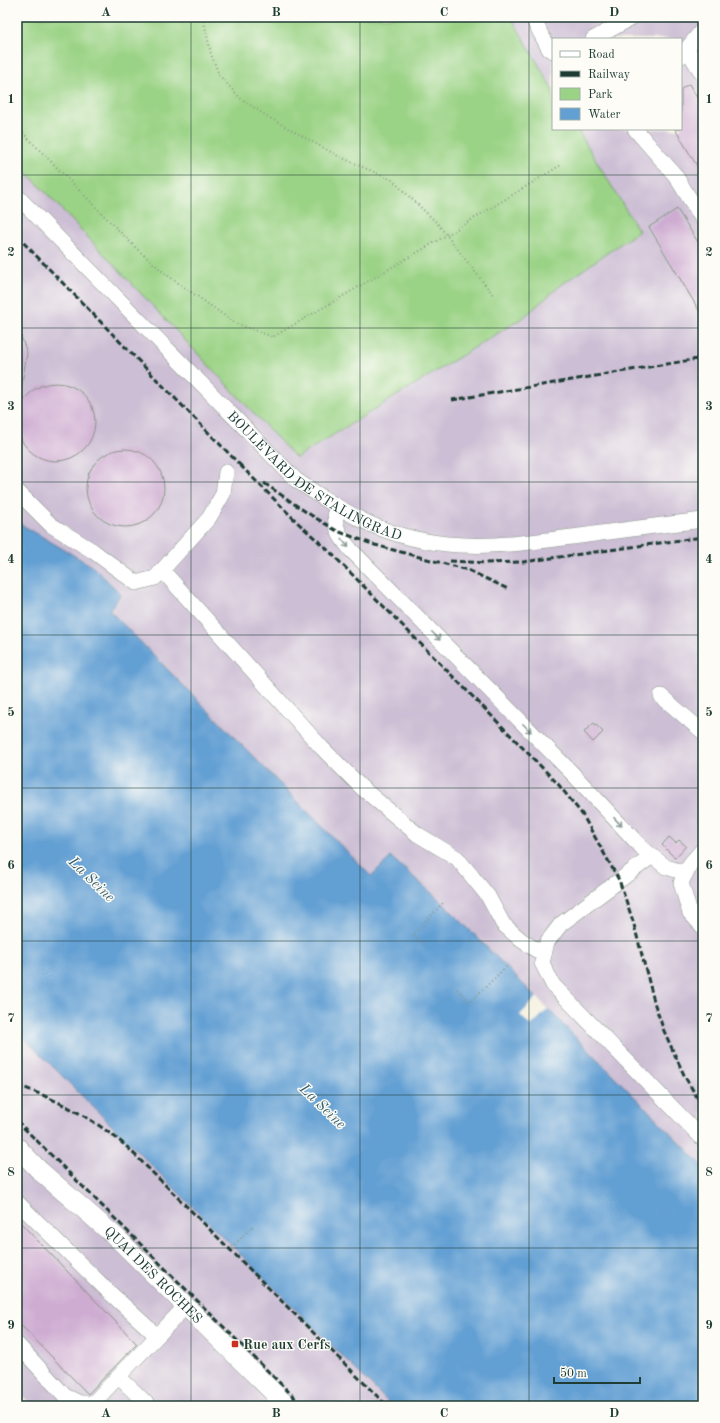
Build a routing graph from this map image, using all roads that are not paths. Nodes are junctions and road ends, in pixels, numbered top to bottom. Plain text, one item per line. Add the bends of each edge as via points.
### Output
1 (532, 17) edge
2 (633, 17) edge
3 (703, 29) edge
4 (595, 38) edge
5 (552, 50) edge
6 (684, 52) edge
7 (703, 75) edge
8 (636, 130) edge
9 (17, 196) edge
10 (703, 220) edge
11 (226, 472) dead end
12 (17, 491) edge
13 (336, 507) junction
14 (703, 520) edge
15 (162, 570) junction
16 (661, 696) dead end
17 (703, 732) edge
18 (703, 849) edge
19 (652, 856) junction
20 (686, 872) junction
21 (703, 927) edge
22 (544, 956) junction
23 (703, 1139) edge
24 (17, 1147) edge
25 (17, 1202) edge
26 (186, 1306) junction
27 (157, 1336) junction
28 (17, 1344) edge
29 (119, 1377) junction
30 (149, 1406) edge
31 (287, 1406) edge

1 - 5 street
2 - 4 street
3 - 6 street
6 - 7 street
8 - 10 street via 675,175
9 - 13 street, BOULEVARD DE STALINGRAD via 296,480
11 - 15 street via 223,494 209,518
12 - 15 street via 51,525 93,551 136,583 155,578
13 - 14 street, BOULEVARD DE STALINGRAD via 397,534 445,544 470,546 515,544
13 -> 19 street via 337,531 351,550
15 - 22 street via 322,748 362,788 417,834 457,858 488,896 503,924
16 - 17 street
18 - 20 street
19 - 20 street via 666,867
19 - 22 street via 561,924 546,942
20 - 21 street via 681,883 690,913
22 - 23 street via 542,963 553,985
24 - 26 main road, QUAI DES ROCHES via 49,1180 117,1238
25 - 27 street
26 - 27 street
26 - 31 main road, QUAI DES ROCHES
27 - 29 street
28 - 29 street via 66,1396 80,1403 93,1403
29 - 30 street

